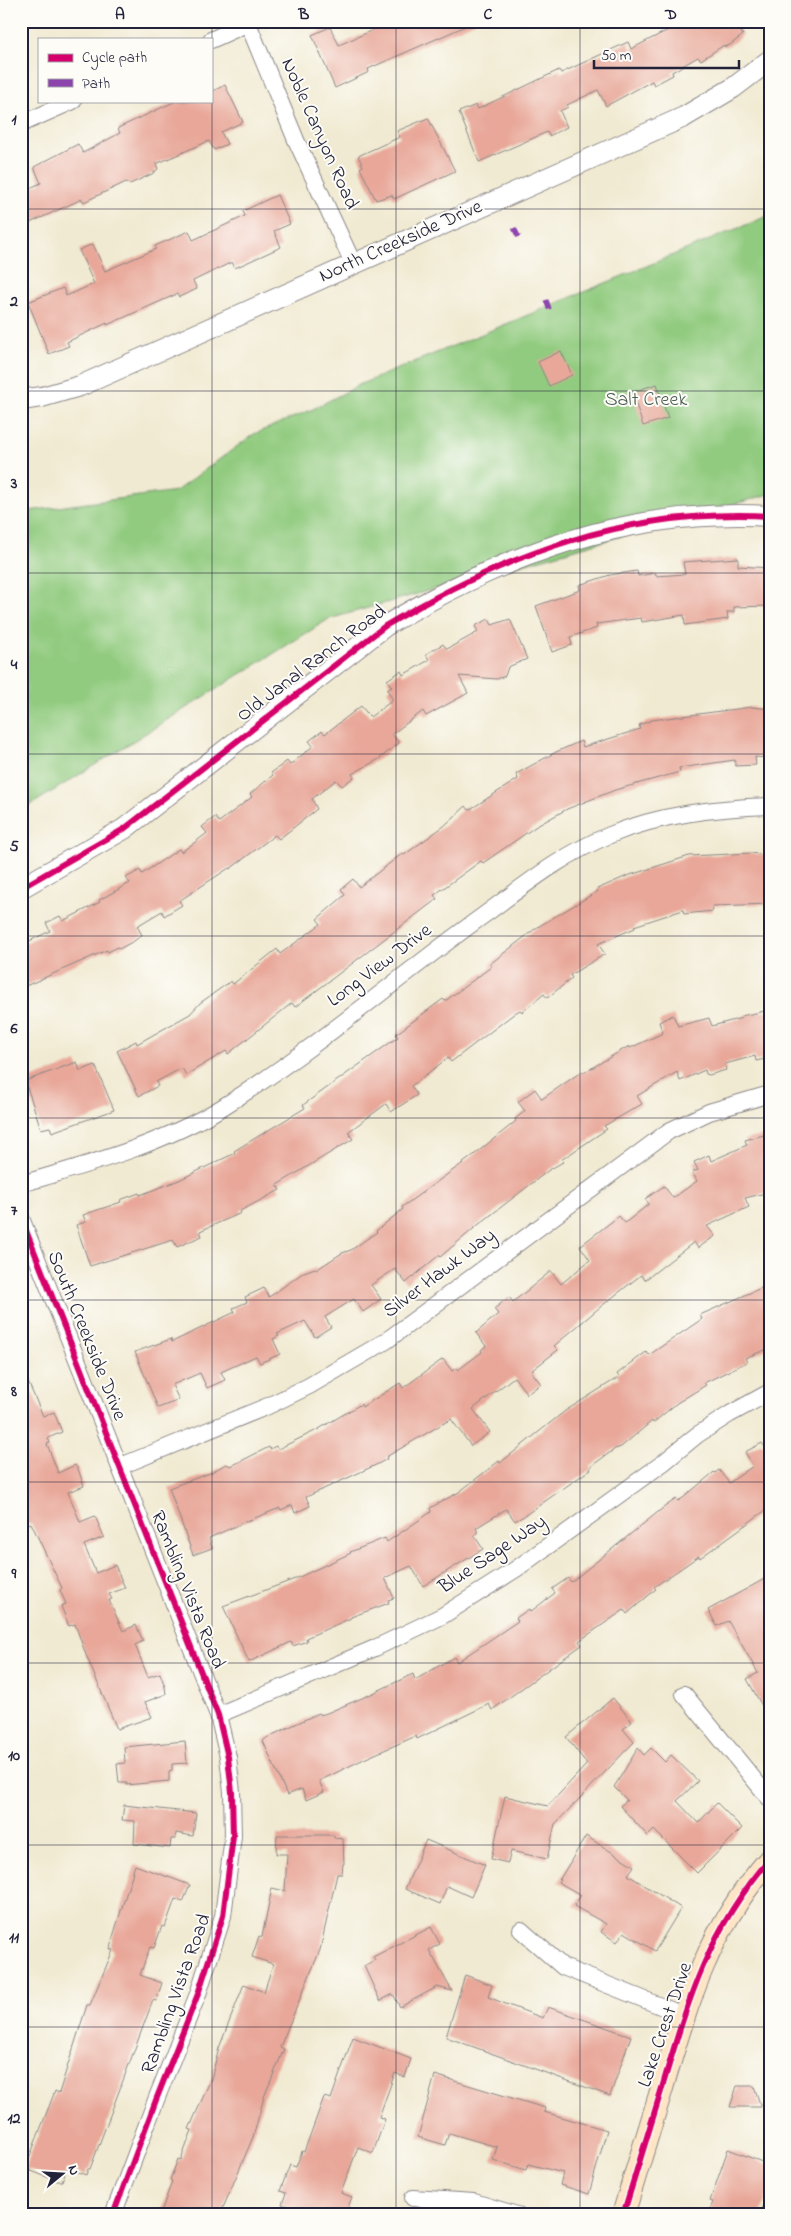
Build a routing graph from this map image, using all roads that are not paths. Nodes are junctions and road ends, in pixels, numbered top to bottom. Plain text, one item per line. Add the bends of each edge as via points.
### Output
1 (249, 22) edge
2 (212, 40) edge
3 (770, 60) edge
4 (71, 102) edge
5 (21, 124) edge
6 (353, 263) junction
7 (21, 400) edge
8 (770, 516) edge
9 (770, 806) edge
10 (21, 888) edge
11 (770, 1094) edge
12 (21, 1184) edge
13 (21, 1218) edge
14 (770, 1392) edge
15 (121, 1466) junction
16 (684, 1694) dead end
17 (218, 1715) junction
18 (770, 1799) edge
19 (770, 1860) edge
20 (521, 1930) dead end
21 (683, 2015) junction
22 (413, 2198) dead end
23 (113, 2215) edge
24 (517, 2215) edge
25 (623, 2215) edge

1 - 2 street
1 - 6 street, Noble Canyon Road via 296,140
3 - 6 street, North Creekside Drive via 733,88 684,118
4 - 5 street
6 - 7 street, North Creekside Drive via 80,386
8 - 10 street, Old Janal Ranch Road via 688,517 638,523 562,542 470,578 385,626 124,829
9 - 12 street, Long View Drive via 680,815 611,835 576,850 516,889 290,1061 220,1108 156,1140
11 - 15 street, Silver Hawk Way via 709,1112 669,1131 386,1341 344,1367 268,1406
13 - 15 street, South Creekside Drive
14 - 17 street, Blue Sage Way via 697,1436 516,1569 442,1616
15 - 17 street, Rambling Vista Road
16 - 18 street
17 - 23 street, Rambling Vista Road via 232,1792 233,1836 223,1916 198,1994
19 - 21 main road, Lake Crest Drive via 738,1900 716,1937
20 - 21 street via 563,1967
21 - 25 main road, Lake Crest Drive
22 - 24 street via 474,2202

